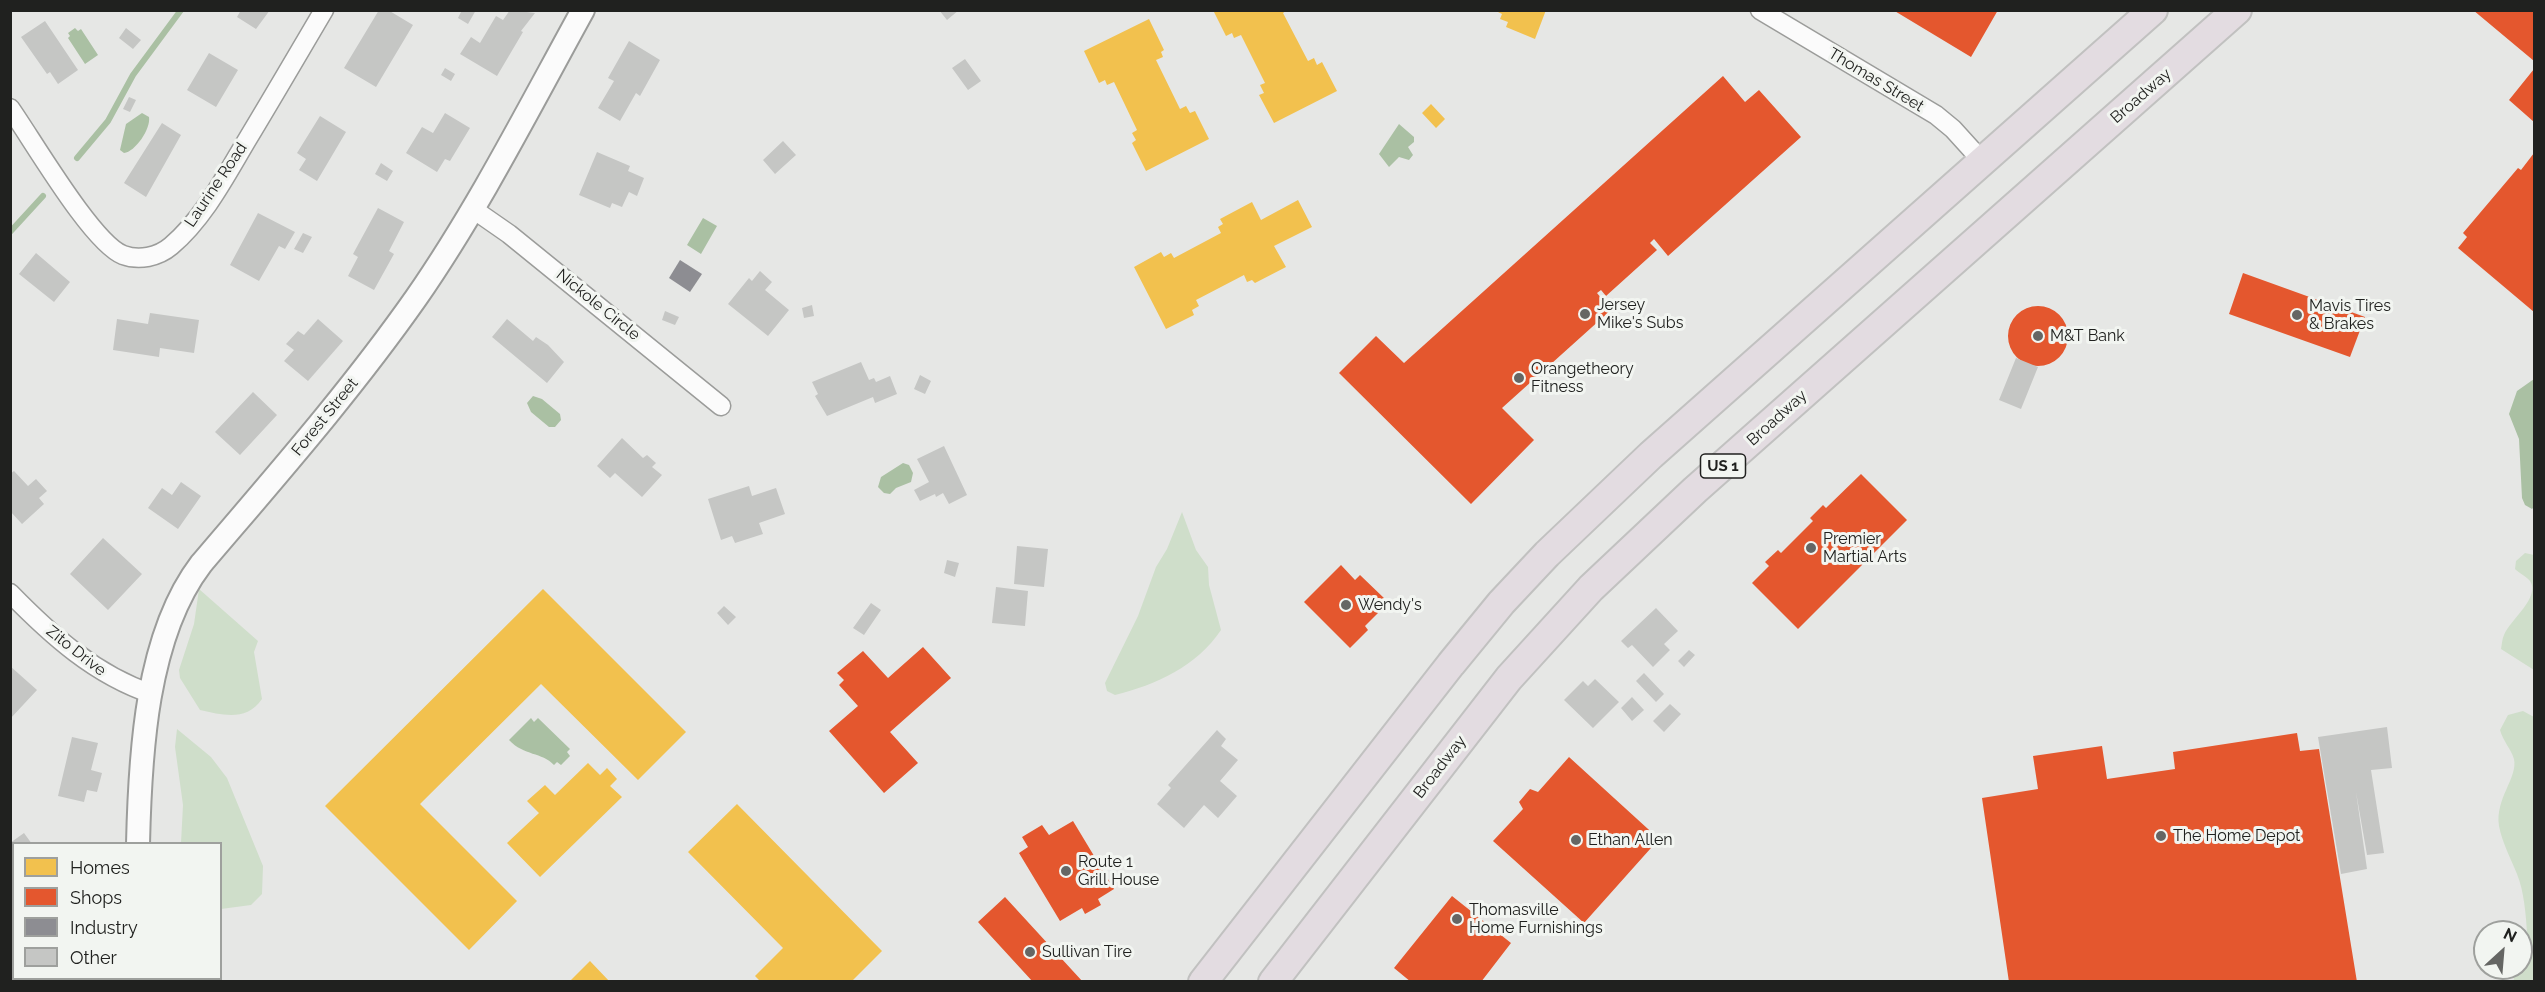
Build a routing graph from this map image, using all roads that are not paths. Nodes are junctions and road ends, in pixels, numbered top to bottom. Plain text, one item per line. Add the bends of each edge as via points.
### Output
1 (324, 10) edge
2 (1760, 10) edge
3 (2153, 10) edge
4 (2236, 10) edge
5 (581, 11) edge
6 (10, 108) edge
7 (1982, 160) junction
8 (473, 209) junction
9 (721, 406) dead end
10 (10, 593) edge
11 (152, 694) junction
12 (138, 842) edge
13 (1203, 981) edge
14 (1273, 981) edge

1 - 6 street, Laurine Road via 204,209 169,248 153,256 122,255 107,244
2 - 7 street, Thomas Street via 1936,116
3 - 7 highway
4 - 14 highway, Broadway / US 1 via 1695,490 1591,588 1509,678
5 - 8 street, Forest Street
7 - 13 highway via 1612,491 1513,590
8 - 9 street, Nickole Circle via 560,274
8 - 11 street, Forest Street via 416,298 351,385 196,570 165,635
10 - 11 street, Zito Drive via 81,657 119,682
11 - 12 street, Forest Street

